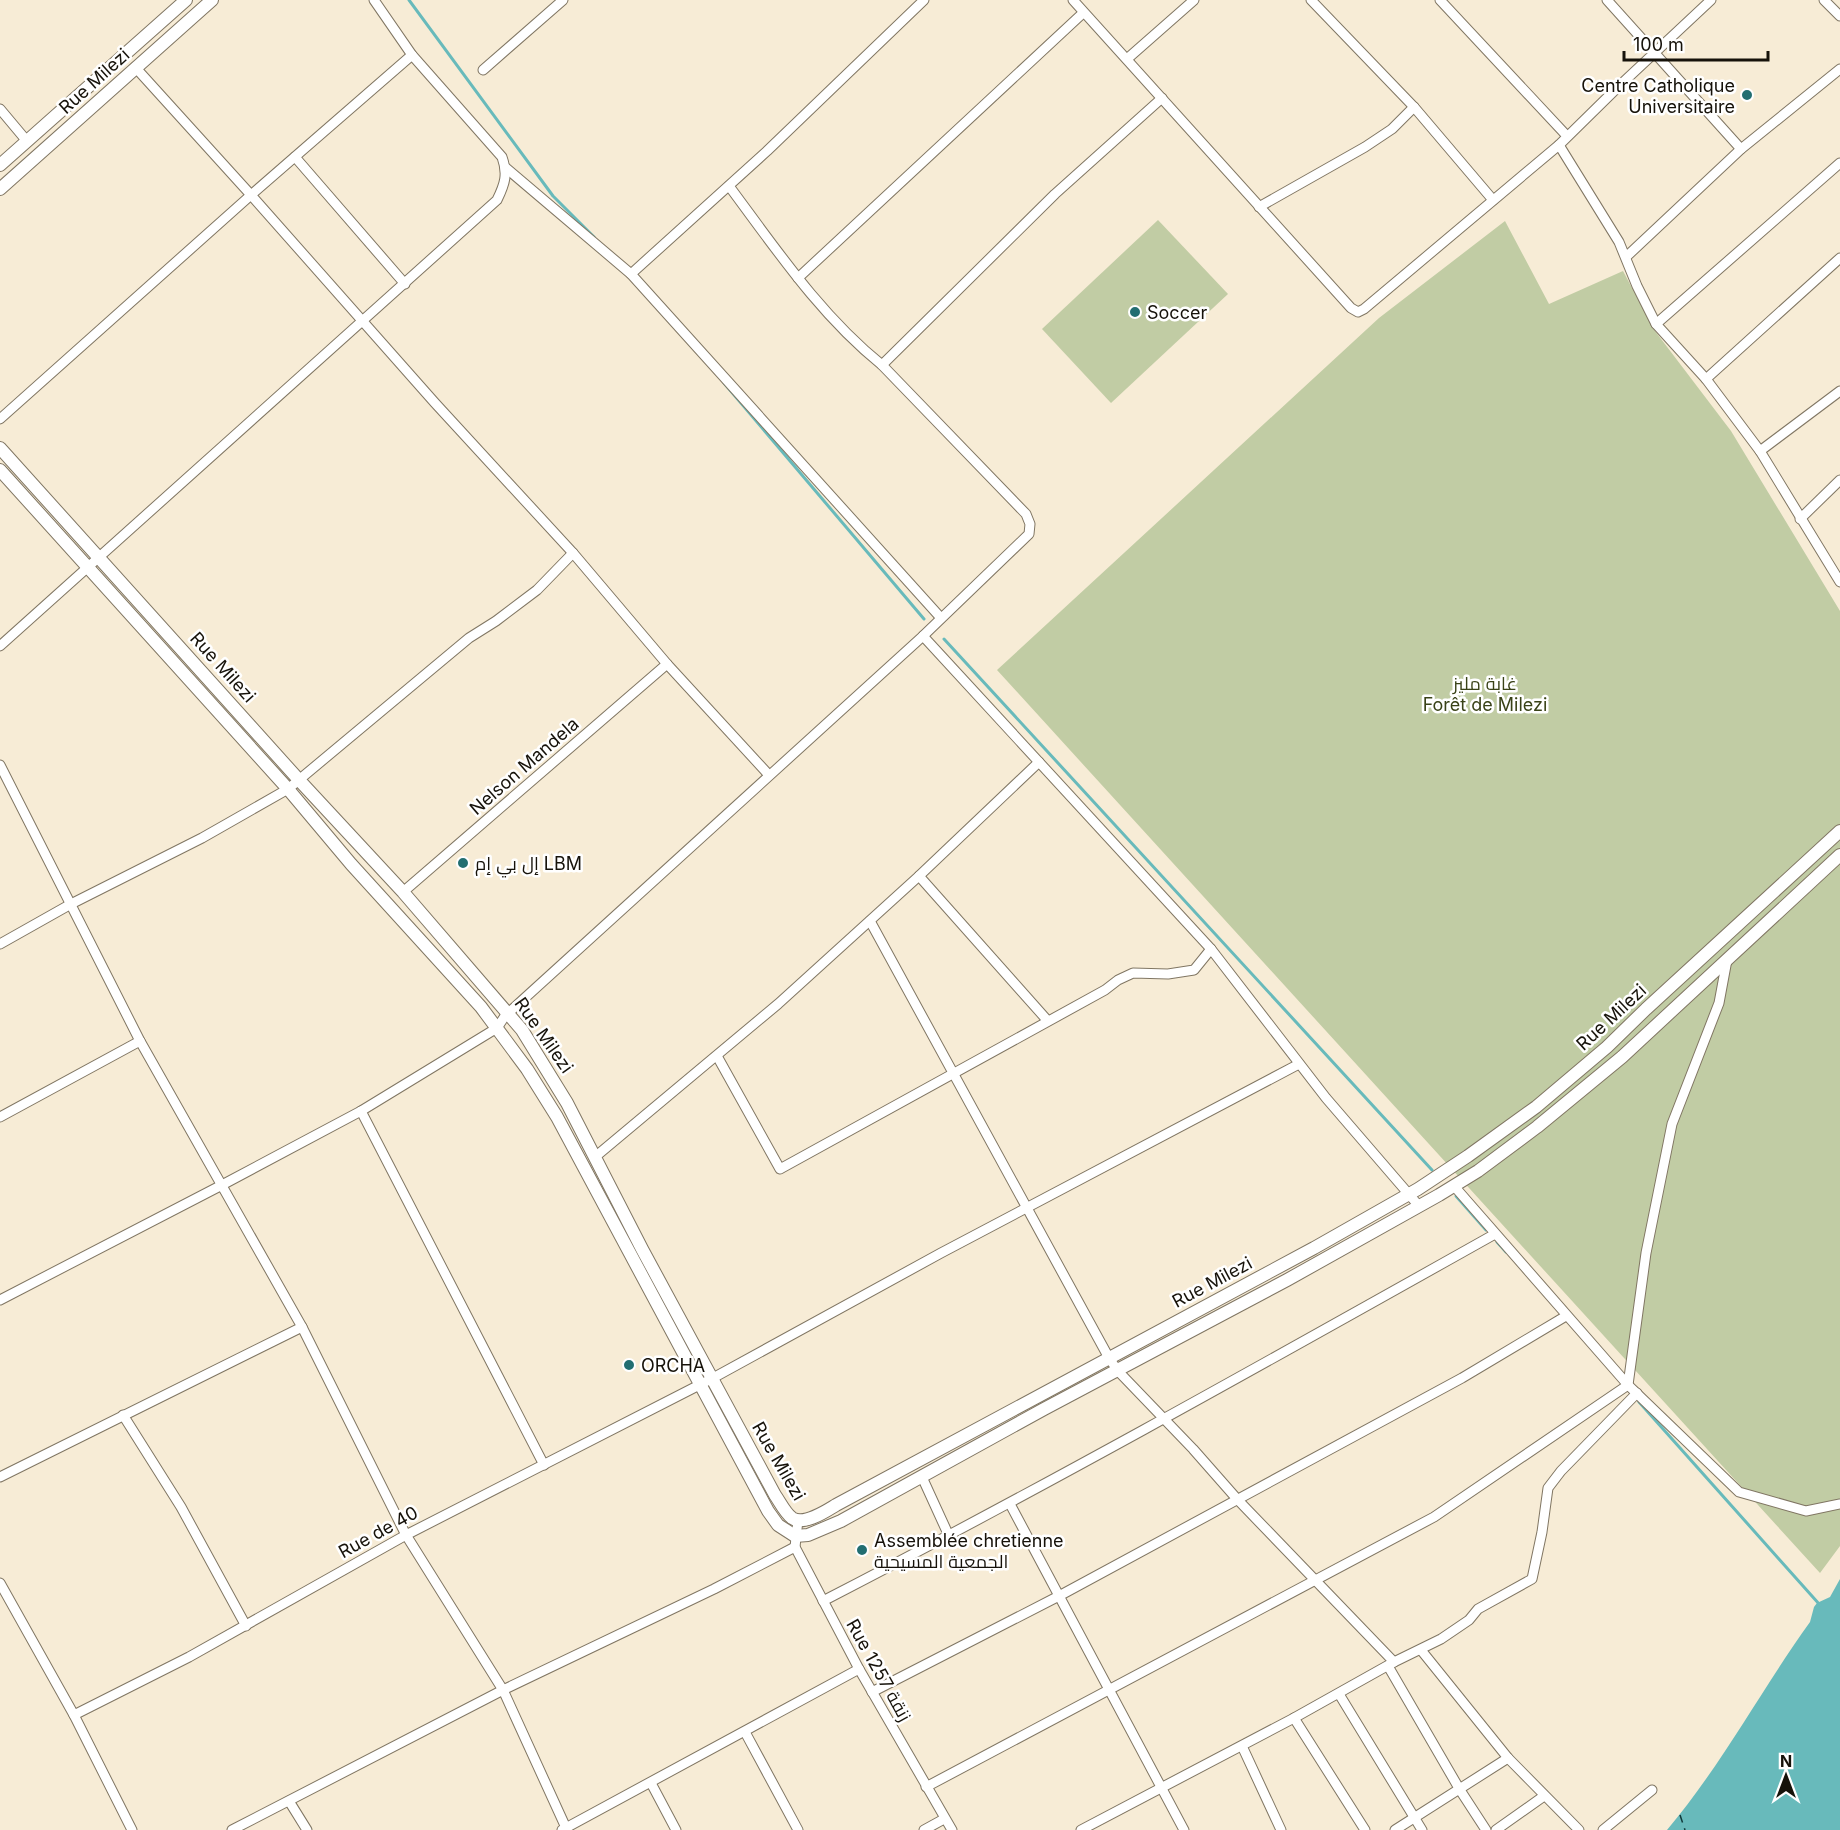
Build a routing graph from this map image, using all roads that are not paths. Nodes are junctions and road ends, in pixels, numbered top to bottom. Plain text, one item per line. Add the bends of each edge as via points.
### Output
1 (186, 0) edge
2 (212, 0) edge
3 (374, 0) edge
4 (563, 0) edge
5 (1073, 0) edge
6 (1194, 0) edge
7 (1311, 0) edge
8 (1440, 0) edge
9 (1607, 0) edge
10 (1711, 0) edge
11 (1824, 0) edge
12 (921, 1) edge
13 (1083, 13) junction
14 (1840, 16) edge
15 (1655, 51) junction
16 (412, 55) junction
17 (1127, 59) junction
18 (135, 67) junction
19 (1840, 69) edge
20 (483, 70) dead end
21 (1162, 98) junction
22 (1414, 107) junction
23 (0, 109) edge
24 (1567, 136) junction
25 (26, 140) junction
26 (1559, 145) junction
27 (1741, 149) junction
28 (295, 157) junction
29 (1840, 163) edge
30 (0, 165) edge
31 (506, 168) junction
32 (729, 186) junction
33 (0, 189) edge
34 (251, 195) junction
35 (1493, 200) junction
36 (1259, 207) junction
37 (1626, 257) junction
38 (1840, 258) edge
39 (631, 274) junction
40 (798, 278) junction
41 (405, 284) junction
42 (363, 322) junction
43 (1656, 324) junction
44 (882, 365) junction
45 (1706, 379) junction
46 (1840, 391) edge
47 (0, 419) edge
48 (0, 448) edge
49 (1760, 451) junction
50 (0, 470) edge
51 (1840, 480) edge
52 (1800, 519) junction
53 (573, 554) junction
54 (98, 557) junction
55 (87, 568) junction
56 (1840, 582) edge
57 (941, 618) junction
58 (923, 636) junction
59 (0, 646) edge
60 (667, 664) junction
61 (1039, 762) junction
62 (0, 765) edge
63 (769, 775) junction
64 (299, 780) junction
65 (288, 789) junction
66 (1840, 831) edge
67 (1840, 855) edge
68 (919, 876) junction
69 (403, 892) junction
70 (71, 904) junction
71 (870, 921) junction
72 (0, 944) edge
73 (1211, 949) junction
74 (1728, 959) junction
75 (508, 1014) junction
76 (1047, 1020) junction
77 (497, 1028) junction
78 (141, 1041) junction
79 (717, 1056) junction
80 (1299, 1064) junction
81 (954, 1073) junction
82 (361, 1111) junction
83 (0, 1117) edge
84 (595, 1157) junction
85 (222, 1185) junction
86 (1454, 1186) junction
87 (1409, 1194) junction
88 (1419, 1206) junction
89 (1026, 1208) junction
90 (1495, 1234) junction
91 (0, 1300) edge
92 (1566, 1316) junction
93 (302, 1327) junction
94 (1109, 1358) junction
95 (1118, 1371) junction
96 (713, 1378) junction
97 (701, 1384) junction
98 (1628, 1385) junction
99 (1637, 1393) junction
100 (123, 1415) junction
101 (1164, 1420) junction
102 (544, 1465) junction
103 (0, 1477) edge
104 (922, 1477) junction
105 (1237, 1499) junction
106 (1010, 1504) junction
107 (1840, 1504) edge
108 (798, 1520) junction
109 (406, 1535) junction
110 (949, 1536) junction
111 (795, 1542) junction
112 (1315, 1581) junction
113 (0, 1583) edge
114 (1059, 1596) junction
115 (823, 1601) junction
116 (246, 1626) junction
117 (1421, 1650) junction
118 (1391, 1664) junction
119 (860, 1669) junction
120 (503, 1690) junction
121 (1110, 1690) junction
122 (872, 1692) junction
123 (1340, 1694) junction
124 (74, 1715) junction
125 (1294, 1718) junction
126 (745, 1732) junction
127 (1242, 1746) junction
128 (1508, 1758) junction
129 (651, 1783) junction
130 (926, 1787) junction
131 (1163, 1788) junction
132 (1460, 1790) junction
133 (1652, 1790) dead end
134 (1544, 1796) junction
135 (289, 1801) junction
136 (944, 1819) junction
137 (1415, 1819) junction
138 (565, 1829) edge
139 (132, 1830) edge
140 (232, 1830) edge
141 (307, 1830) edge
142 (676, 1830) edge
143 (798, 1830) edge
144 (924, 1830) edge
145 (952, 1830) edge
146 (1081, 1830) edge
147 (1184, 1830) edge
148 (1281, 1830) edge
149 (1365, 1830) edge
150 (1395, 1830) edge
151 (1422, 1830) edge
152 (1486, 1830) edge
153 (1496, 1830) edge
154 (1579, 1830) edge
155 (1603, 1830) edge

1 - 25 street, Rue Milezi
2 - 18 street, Rue Milezi
3 - 16 street
4 - 20 street
5 - 13 street
6 - 17 street
7 - 22 street
8 - 24 street
9 - 15 street
10 - 15 street
11 - 14 street
12 - 32 street
13 - 17 street
13 - 40 street
15 - 24 street
15 - 27 street
16 - 28 street
16 - 31 street via 502,157
17 - 21 street
18 - 33 street, Rue Milezi
18 - 34 street
19 - 27 street
21 - 36 street
21 - 44 street via 1055,194
22 - 35 street
22 - 36 street via 1392,129 1365,147
23 - 25 street
24 - 26 street
25 - 30 street, Rue Milezi
26 - 35 street
26 - 37 street
27 - 37 street
28 - 34 street
28 - 41 street
29 - 43 street
31 - 39 street
31 - 41 street via 505,183 497,200
32 - 39 street
32 - 40 street
34 - 42 street
34 - 47 street
35 - 36 street via 1358,312
37 - 43 street
38 - 45 street
39 - 57 street
40 - 44 street via 824,310
41 - 42 street
42 - 53 street
42 - 54 street
43 - 45 street
44 - 57 street via 1026,514 1030,524 1029,534
45 - 49 street
46 - 49 street
48 - 54 street, Rue Milezi
49 - 52 street
50 - 55 street, Rue Milezi
51 - 52 street
52 - 56 street
53 - 60 street
53 - 64 street via 537,590 469,638
54 - 55 street
54 - 64 street, Rue Milezi
55 - 59 street
55 - 65 street, Rue Milezi
57 - 58 street
58 - 61 street
58 - 63 street
60 - 63 street
60 - 69 street, Nelson Mandela
61 - 68 street
61 - 73 street
62 - 70 street
63 - 75 street
64 - 65 street
64 - 69 street, Rue Milezi
65 - 70 street via 202,838
65 - 77 street, Rue Milezi
66 - 87 street, Rue Milezi via 1607,1047 1536,1107
67 - 74 street, Rue Milezi
68 - 71 street
68 - 76 street
69 - 75 street, Rue Milezi
70 - 72 street
70 - 78 street
71 - 79 street
71 - 81 street
73 - 76 street via 1194,970 1133,973
73 - 80 street
74 - 86 street, Rue Milezi via 1622,1057 1537,1127
74 - 98 street via 1719,1003 1672,1124 1646,1253
75 - 77 street
75 - 84 street, Rue Milezi via 546,1066
76 - 81 street
77 - 82 street
77 - 97 street, Rue Milezi via 557,1117
78 - 83 street
78 - 85 street
79 - 81 street via 780,1169
79 - 84 street
80 - 87 street
80 - 89 street, Rue de 40
81 - 89 street
82 - 85 street
82 - 102 street
84 - 96 street, Rue Milezi
85 - 91 street
85 - 93 street
86 - 88 street, Rue Milezi
86 - 90 street
87 - 88 street
87 - 94 street, Rue Milezi
88 - 95 street, Rue Milezi
89 - 94 street
89 - 96 street, Rue de 40
90 - 92 street
90 - 101 street
92 - 98 street
92 - 105 street via 1462,1378
93 - 100 street
93 - 109 street
94 - 95 street
94 - 108 street, Rue Milezi via 836,1505
95 - 101 street
95 - 104 street, Rue Milezi
96 - 97 street, Rue de 40
96 - 108 street, Rue Milezi via 775,1495 791,1518
97 - 102 street, Rue de 40
97 - 111 street, Rue Milezi via 768,1511
98 - 99 street
98 - 112 street via 1434,1517
99 - 107 street via 1739,1492 1806,1511
99 - 117 street via 1548,1488 1532,1579 1478,1609 1469,1620
100 - 103 street
100 - 116 street via 181,1507
101 - 105 street
101 - 106 street
102 - 109 street, Rue de 40
104 - 110 street
104 - 111 street, Rue Milezi
105 - 112 street
105 - 114 street
106 - 110 street
106 - 114 street
108 - 111 street
109 - 116 street, Rue de 40
109 - 120 street
110 - 115 street
111 - 115 street, Rue 1257 زنقة
111 - 120 street via 714,1589
112 - 118 street
112 - 121 street
113 - 124 street
114 - 121 street
114 - 122 street
115 - 119 street, Rue 1257 زنقة
116 - 124 street, Rue de 40
117 - 118 street
117 - 128 street
118 - 123 street
118 - 132 street
119 - 122 street, Rue 1257 زنقة
119 - 126 street
120 - 135 street
120 - 138 street
121 - 130 street
121 - 131 street
122 - 130 street, Rue 1257 زنقة
123 - 125 street
123 - 137 street
124 - 139 street
125 - 127 street
125 - 149 street
126 - 129 street
126 - 143 street
127 - 131 street
127 - 148 street
128 - 132 street
128 - 134 street
129 - 138 street
129 - 142 street
130 - 136 street, Rue 1257 زنقة
131 - 146 street
131 - 147 street
132 - 137 street
132 - 152 street
133 - 155 street
134 - 153 street
134 - 154 street
135 - 140 street
135 - 141 street
136 - 144 street
136 - 145 street, Rue 1257 زنقة
137 - 150 street
137 - 151 street

